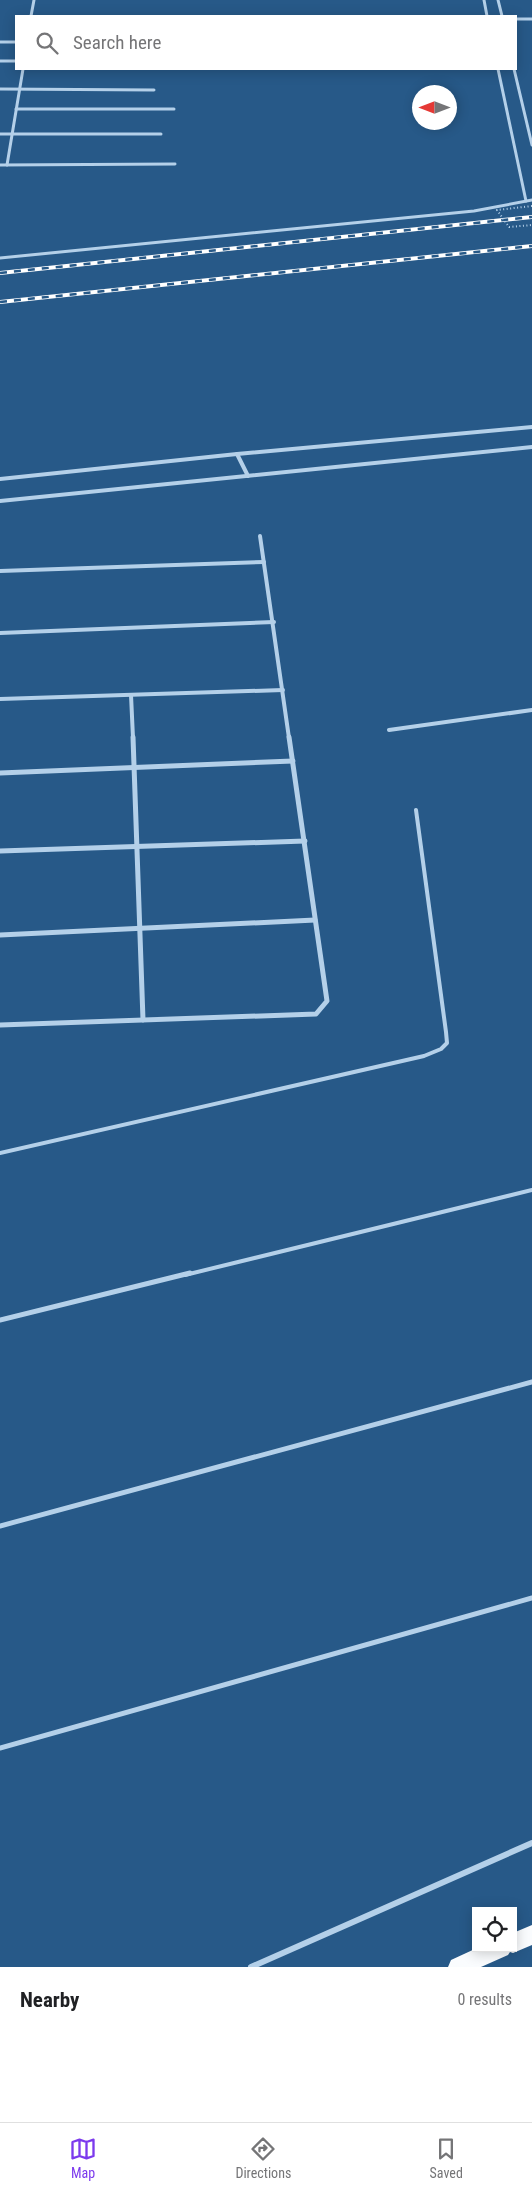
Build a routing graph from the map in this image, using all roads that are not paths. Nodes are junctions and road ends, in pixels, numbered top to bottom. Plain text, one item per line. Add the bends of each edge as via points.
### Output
1 (34, 0) edge
2 (484, 0) edge
3 (498, 0) edge
4 (31, 15) edge
5 (487, 15) edge
6 (502, 15) edge
7 (517, 19) edge
8 (532, 19) edge
9 (0, 42) edge
10 (15, 42) edge
11 (0, 61) edge
12 (15, 61) edge
13 (23, 70) edge
14 (498, 70) edge
15 (514, 70) edge
16 (0, 89) edge
17 (19, 89) junction
18 (154, 90) dead end
19 (16, 109) junction
20 (174, 109) dead end
21 (0, 134) edge
22 (12, 134) junction
23 (161, 134) dead end
24 (532, 145) edge
25 (175, 164) dead end
26 (0, 165) edge
27 (7, 165) junction
28 (532, 200) edge
29 (526, 201) junction
30 (0, 258) edge
31 (532, 426) edge
32 (532, 447) edge
33 (237, 454) junction
34 (248, 476) junction
35 (0, 479) edge
36 (0, 502) edge
37 (260, 536) dead end
38 (264, 562) junction
39 (0, 572) edge
40 (274, 622) junction
41 (0, 633) edge
42 (283, 690) junction
43 (131, 695) junction
44 (0, 699) edge
45 (532, 710) edge
46 (389, 730) dead end
47 (293, 761) junction
48 (134, 767) junction
49 (0, 773) edge
50 (416, 810) dead end
51 (305, 841) junction
52 (136, 846) junction
53 (0, 851) edge
54 (315, 920) junction
55 (139, 928) junction
56 (0, 935) edge
57 (143, 1020) junction
58 (0, 1025) edge
59 (0, 1153) edge
60 (532, 1190) edge
61 (0, 1320) edge
62 (532, 1382) edge
63 (0, 1526) edge
64 (532, 1598) edge
65 (0, 1748) edge
66 (532, 1843) edge
67 (532, 1935) edge
68 (517, 1941) edge
69 (492, 1952) edge
70 (251, 1967) edge
71 (458, 1967) edge

1 - 4 street
2 - 5 street
3 - 6 street
7 - 8 street
9 - 10 street
11 - 12 street
13 - 17 street
14 - 29 street
15 - 24 street
16 - 17 street
17 - 18 street
17 - 19 street
19 - 20 street
19 - 22 street
21 - 22 street
22 - 23 street
22 - 27 street
25 - 27 street
26 - 27 street
28 - 29 street
29 - 30 street via 474,211
31 - 33 street
32 - 34 street
33 - 34 street
33 - 35 street
34 - 36 street
37 - 38 street
38 - 39 street
38 - 40 street
40 - 41 street
40 - 42 street
42 - 43 street
42 - 47 street
43 - 44 street
43 - 48 street
45 - 46 street
47 - 48 street
47 - 51 street
48 - 49 street
48 - 52 street
50 - 59 lane via 446,1032 447,1043 441,1049 424,1056
51 - 52 street
51 - 54 street
52 - 53 street
52 - 55 street
54 - 55 street
54 - 57 street via 327,1001 316,1014
55 - 56 street
55 - 57 street
57 - 58 street
60 - 61 lane
62 - 63 lane
64 - 65 lane
66 - 70 street
67 - 68 highway
69 - 71 highway

